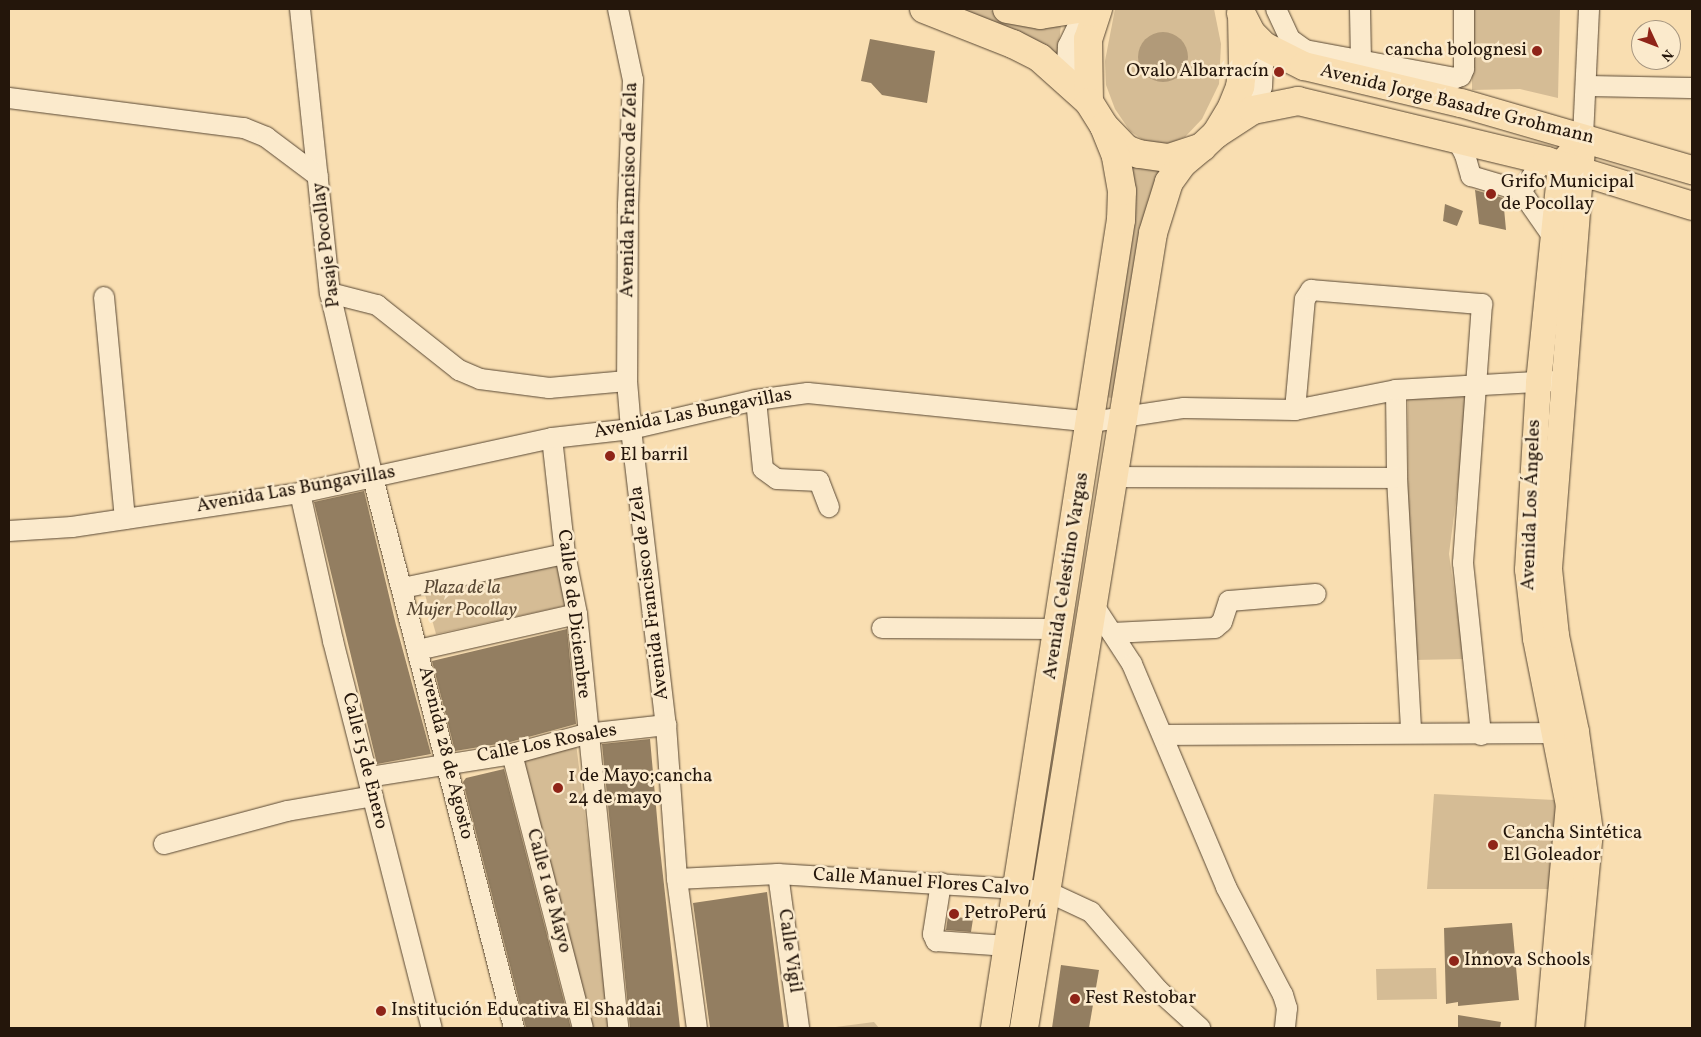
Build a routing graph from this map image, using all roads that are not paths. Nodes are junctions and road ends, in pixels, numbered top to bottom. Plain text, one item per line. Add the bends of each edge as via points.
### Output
1 (300, 9) edge
2 (618, 9) edge
3 (924, 9) edge
4 (1007, 9) edge
5 (1076, 9) edge
6 (1086, 9) edge
7 (1098, 9) edge
8 (1276, 9) edge
9 (1360, 9) edge
10 (1464, 9) edge
11 (1589, 9) edge
12 (1240, 11) edge
13 (1264, 46) junction
14 (1361, 60) junction
15 (1586, 86) junction
16 (1692, 88) edge
17 (1458, 90) junction
18 (1081, 94) junction
19 (9, 98) edge
20 (1253, 110) junction
21 (1104, 126) junction
22 (1455, 136) junction
23 (1583, 137) junction
24 (1209, 141) junction
25 (1562, 166) junction
26 (1692, 170) edge
27 (318, 176) junction
28 (1520, 191) junction
29 (1692, 206) edge
30 (1553, 237) junction
31 (330, 293) junction
32 (104, 297) dead end
33 (1550, 381) junction
34 (628, 382) junction
35 (1477, 384) junction
36 (1396, 390) junction
37 (756, 400) junction
38 (1296, 410) junction
39 (1121, 416) junction
40 (1092, 422) junction
41 (631, 429) junction
42 (552, 438) junction
43 (1111, 476) junction
44 (373, 478) junction
45 (1397, 478) junction
46 (300, 493) junction
47 (829, 507) dead end
48 (125, 519) junction
49 (9, 531) edge
50 (565, 554) junction
51 (1069, 563) junction
52 (1097, 566) junction
53 (403, 588) junction
54 (1316, 594) dead end
55 (1092, 601) junction
56 (577, 614) junction
57 (882, 628) dead end
58 (1059, 629) junction
59 (1112, 633) junction
60 (418, 650) junction
61 (666, 725) junction
62 (1411, 732) junction
63 (586, 734) junction
64 (1164, 734) junction
65 (1481, 734) junction
66 (1554, 734) junction
67 (512, 754) junction
68 (447, 762) junction
69 (371, 786) junction
70 (1575, 790) junction
71 (164, 844) dead end
72 (778, 874) junction
73 (677, 879) junction
74 (941, 884) junction
75 (1018, 888) junction
76 (1046, 891) junction
77 (1008, 946) junction
78 (432, 1028) edge
79 (514, 1028) edge
80 (583, 1028) edge
81 (618, 1028) edge
82 (697, 1028) edge
83 (799, 1028) edge
84 (995, 1028) edge
85 (1024, 1028) edge
86 (1200, 1028) edge
87 (1285, 1028) edge
88 (1548, 1028) edge
89 (1570, 1028) edge

1 - 27 street, Pasaje Pocollay
2 - 34 street, Avenida Francisco de Zela via 633,80 628,205
3 - 18 highway via 1040,58
4 - 5 highway via 1040,14
6 - 18 street via 1068,46 1067,65
7 - 18 highway via 1088,39
8 - 14 street via 1290,39 1305,50
9 - 14 street
10 - 17 street via 1464,69
11 - 15 street, Avenida Los Ángeles
12 - 13 highway, Avenida Jorge Basadre Grohmann via 1251,33
12 - 24 highway via 1244,46 1240,87
13 - 17 highway, Avenida Jorge Basadre Grohmann via 1304,66
13 - 20 street via 1262,87
14 - 17 street
15 - 16 street
15 - 23 street, Avenida Los Ángeles
17 - 22 highway
17 - 23 highway, Avenida Jorge Basadre Grohmann
18 - 21 highway
19 - 27 street via 244,128 266,137
20 - 22 highway, Avenida Jorge Basadre Grohmann via 1298,101
20 - 24 highway, Avenida Jorge Basadre Grohmann
21 - 24 highway via 1126,149 1139,154 1169,158
21 - 40 highway, Avenida Celestino Vargas via 1116,156 1122,191 1121,220
22 - 25 highway, Avenida Jorge Basadre Grohmann
22 - 28 street via 1466,155 1471,176
23 - 25 main road, Avenida Los Ángeles
23 - 26 highway, Avenida Jorge Basadre Grohmann
24 - 39 highway, Avenida Celestino Vargas via 1183,163 1168,182 1160,202
25 - 28 street
25 - 29 highway, Avenida Jorge Basadre Grohmann
25 - 30 main road, Avenida Los Ángeles
25 - 33 main road, Avenida Los Ángeles
27 - 31 street, Pasaje Pocollay
28 - 30 street
30 - 33 main road, Avenida Los Ángeles
31 - 34 street via 377,305 459,370 480,379 548,388
31 - 44 street, Pasaje Pocollay
32 - 48 street
33 - 35 street, Avenida Las Bungavillas
33 - 66 main road, Avenida Los Ángeles via 1527,569 1535,638
33 - 70 main road, Avenida Los Ángeles via 1549,568
34 - 41 street, Avenida Francisco de Zela
35 - 36 street, Avenida Las Bungavillas
35 - 38 street via 1482,304 1311,290 1305,299
35 - 65 street via 1463,564
36 - 38 street, Avenida Las Bungavillas
36 - 45 street
37 - 40 street, Avenida Las Bungavillas via 808,393
37 - 41 street, Avenida Las Bungavillas
37 - 47 street via 763,469 777,479 819,481
38 - 39 street, Avenida Las Bungavillas via 1184,408
39 - 40 street, Avenida Las Bungavillas
39 - 43 highway, Avenida Celestino Vargas
40 - 51 highway, Avenida Celestino Vargas
41 - 42 street, Avenida Las Bungavillas
41 - 61 street, Avenida Francisco de Zela
42 - 44 street, Avenida Las Bungavillas
42 - 50 street, Calle 8 de Diciembre
43 - 45 street
43 - 52 highway, Avenida Celestino Vargas
44 - 46 street, Avenida Las Bungavillas
44 - 53 street, Avenida 28 de Agosto
45 - 62 street
46 - 48 street, Avenida Las Bungavillas
46 - 69 street, Calle 15 de Enero
48 - 49 street, Avenida Las Bungavillas via 72,527
50 - 53 street
50 - 56 street, Calle 8 de Diciembre
51 - 52 highway
51 - 58 highway, Avenida Celestino Vargas
52 - 55 highway, Avenida Celestino Vargas
53 - 60 street, Avenida 28 de Agosto
54 - 59 street via 1229,601 1222,622 1215,628
55 - 59 street
55 - 76 highway, Avenida Celestino Vargas
56 - 60 street
56 - 63 street, Calle 8 de Diciembre
57 - 58 street
58 - 75 highway, Avenida Celestino Vargas
59 - 64 street via 1132,664
60 - 68 street, Avenida 28 de Agosto
61 - 63 street, Calle Los Rosales
61 - 73 street, Avenida Francisco de Zela
62 - 64 street
62 - 65 street
63 - 67 street, Calle Los Rosales
63 - 81 street, Calle 8 de Diciembre
64 - 87 street via 1226,888 1283,995
65 - 66 street
66 - 70 main road, Avenida Los Ángeles
67 - 68 street, Calle Los Rosales
67 - 80 street, Calle 1 de Mayo
68 - 69 street, Calle Los Rosales
68 - 79 street, Avenida 28 de Agosto
69 - 71 street, Calle Los Rosales
69 - 78 street, Calle 15 de Enero
70 - 88 main road, Avenida Los Ángeles via 1568,823
70 - 89 main road, Avenida Los Ángeles via 1590,832
72 - 73 street, Calle Manuel Flores Calvo
72 - 74 street, Calle Manuel Flores Calvo
72 - 83 street, Calle Vigil
73 - 82 street, Avenida Francisco de Zela
74 - 75 street, Calle Manuel Flores Calvo
74 - 77 street via 933,934 936,941
75 - 76 street, Calle Manuel Flores Calvo
75 - 77 highway, Avenida Celestino Vargas
76 - 85 highway, Avenida Celestino Vargas
76 - 86 street, Calle Manuel Flores Calvo via 1091,912 1158,990
77 - 84 highway, Avenida Celestino Vargas

